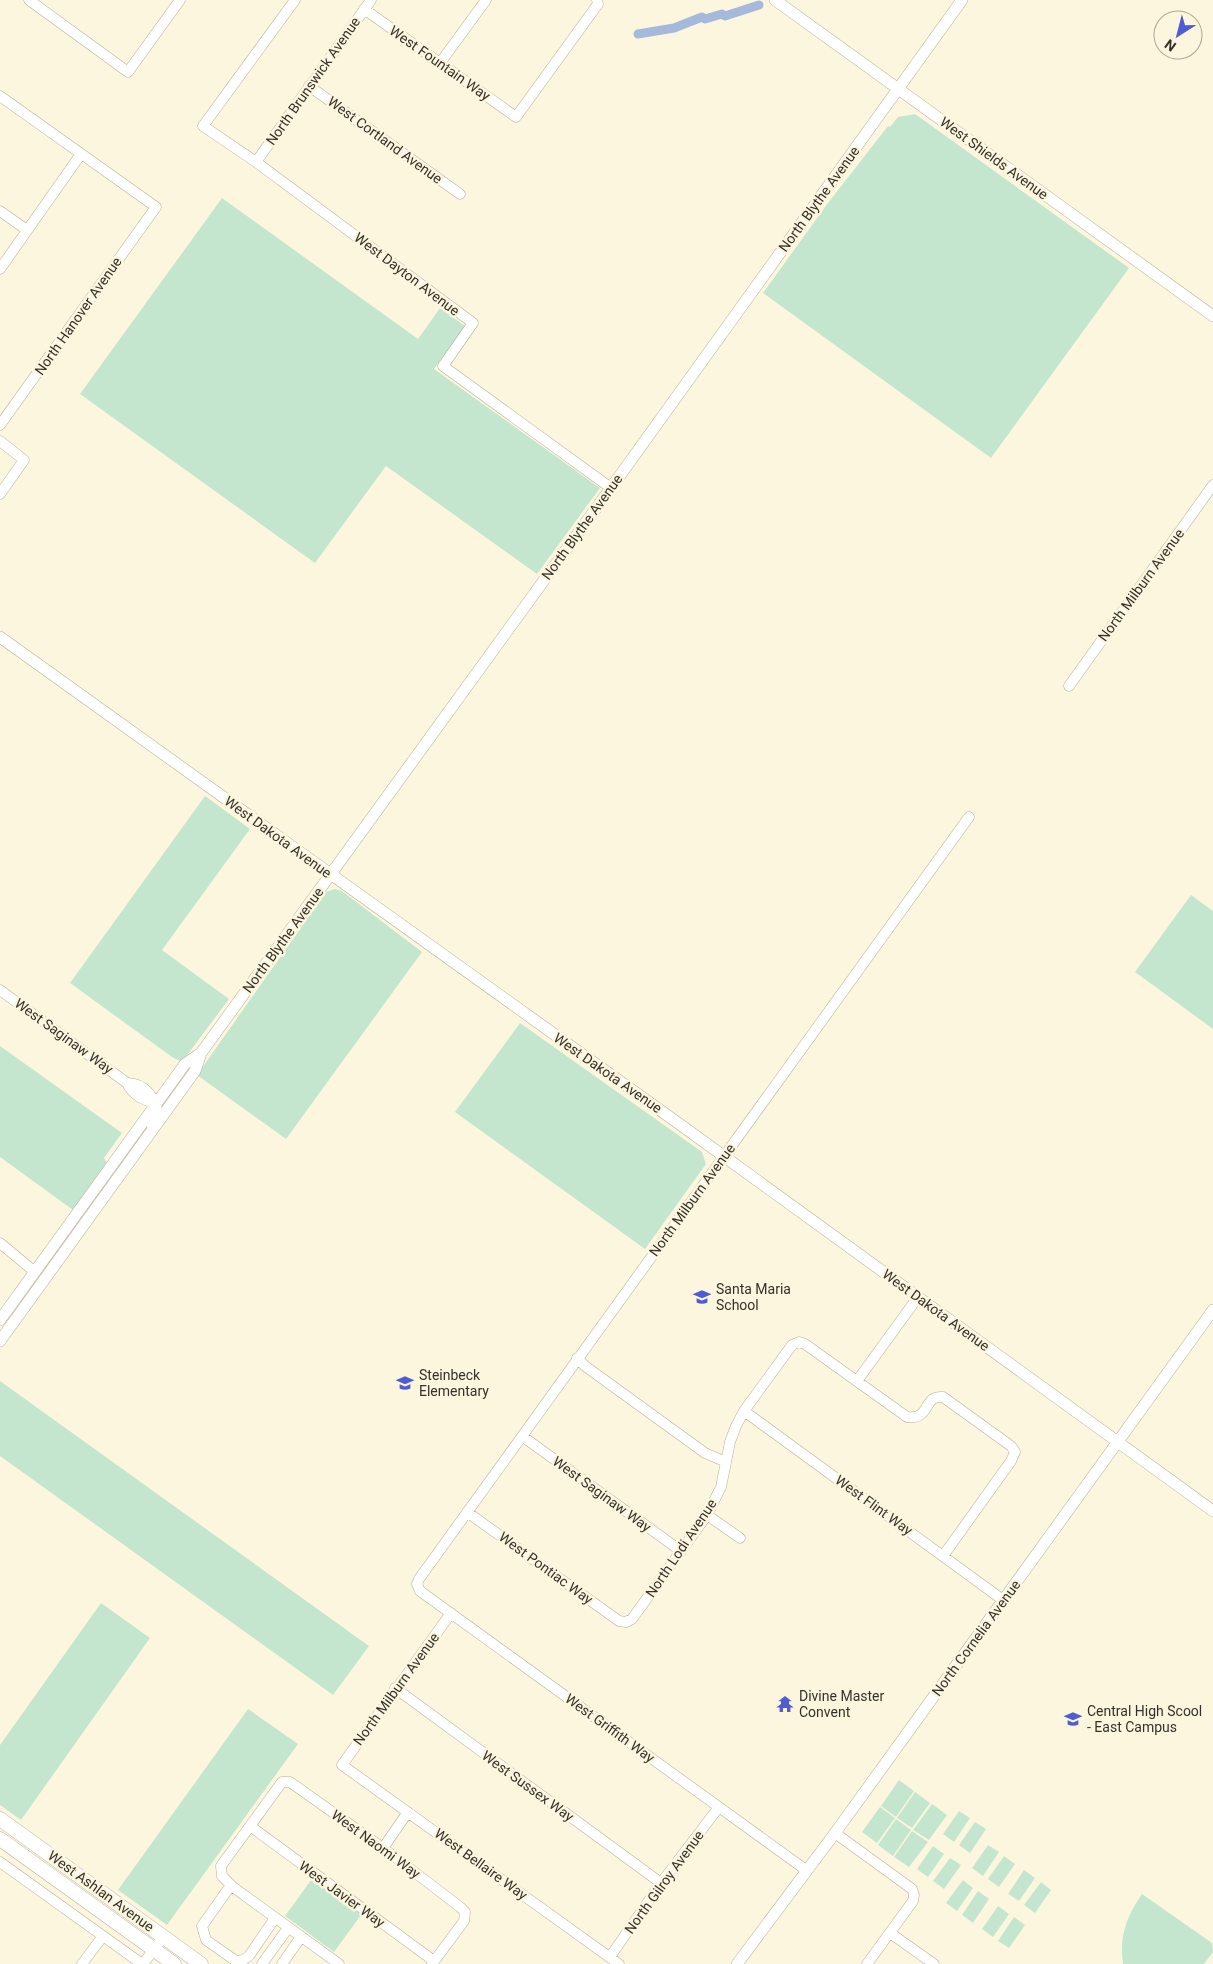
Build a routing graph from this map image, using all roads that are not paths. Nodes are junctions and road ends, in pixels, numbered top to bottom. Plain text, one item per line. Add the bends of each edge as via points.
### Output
1 (29, 0) edge
2 (180, 0) edge
3 (295, 0) edge
4 (371, 0) edge
5 (486, 0) edge
6 (597, 0) edge
7 (775, 0) edge
8 (962, 0) edge
9 (364, 9) junction
10 (440, 63) junction
11 (309, 86) junction
12 (898, 89) junction
13 (0, 96) edge
14 (81, 154) junction
15 (256, 162) junction
16 (460, 194) dead end
17 (0, 211) edge
18 (27, 230) junction
19 (0, 269) edge
20 (1213, 316) edge
21 (0, 426) edge
22 (0, 441) edge
23 (1213, 485) edge
24 (611, 488) junction
25 (0, 494) edge
26 (0, 637) edge
27 (1069, 686) dead end
28 (969, 817) dead end
29 (330, 875) junction
30 (0, 990) edge
31 (201, 1053) junction
32 (157, 1104) junction
33 (724, 1158) junction
34 (123, 1171) junction
35 (0, 1243) edge
36 (56, 1253) junction
37 (35, 1272) junction
38 (918, 1297) junction
39 (1213, 1310) edge
40 (0, 1320) edge
41 (0, 1341) edge
42 (577, 1358) junction
43 (857, 1381) junction
44 (744, 1411) junction
45 (522, 1436) junction
46 (1119, 1442) junction
47 (726, 1462) junction
48 (1213, 1511) edge
49 (467, 1512) junction
50 (707, 1515) junction
51 (740, 1538) dead end
52 (681, 1551) junction
53 (942, 1556) junction
54 (417, 1584) joint
55 (1003, 1600) junction
56 (451, 1613) junction
57 (626, 1622) joint
58 (395, 1688) junction
59 (342, 1764) joint
60 (719, 1807) junction
61 (408, 1812) junction
62 (0, 1819) edge
63 (250, 1826) junction
64 (835, 1833) junction
65 (0, 1839) edge
66 (383, 1848) junction
67 (0, 1862) edge
68 (806, 1870) junction
69 (661, 1883) junction
70 (231, 1885) junction
71 (275, 1918) junction
72 (288, 1928) junction
73 (890, 1933) junction
74 (103, 1936) junction
75 (163, 1936) junction
76 (301, 1937) junction
77 (154, 1950) junction
78 (610, 1957) junction
79 (433, 1962) edge
80 (82, 1964) edge
81 (143, 1964) edge
82 (174, 1964) edge
83 (201, 1964) edge
84 (262, 1964) edge
85 (282, 1964) edge
86 (339, 1964) edge
87 (619, 1964) edge
88 (737, 1964) edge
89 (867, 1964) edge
90 (934, 1964) edge

1 - 2 street via 128,72
3 - 15 street, West Dayton Avenue via 203,126
4 - 9 street, North Brunswick Avenue
5 - 10 street
6 - 10 street, West Fountain Way via 598,4 516,116
7 - 12 street, West Shields Avenue
8 - 12 street, North Blythe Avenue
9 - 10 street, West Fountain Way
9 - 11 street, North Brunswick Avenue
11 - 15 street, North Brunswick Avenue
11 - 16 street, West Cortland Avenue
12 - 20 street, West Shields Avenue
12 - 24 street, North Blythe Avenue
13 - 14 street
14 - 18 street
14 - 21 street, North Hanover Avenue via 156,207
15 - 24 street, West Dayton Avenue via 473,323 443,366
17 - 18 street
18 - 19 street
22 - 25 street via 24,460
23 - 27 street, North Milburn Avenue
24 - 29 street, North Blythe Avenue
26 - 29 street, West Dakota Avenue
28 - 33 street, North Milburn Avenue
29 - 31 street, North Blythe Avenue
29 - 33 street, West Dakota Avenue
30 - 32 street, West Saginaw Way via 127,1082 143,1100
31 - 32 street, North Blythe Avenue via 186,1064
31 - 34 street, North Blythe Avenue via 195,1071
32 - 34 street, North Blythe Avenue via 158,1115 124,1162
32 - 36 street, North Blythe Avenue
33 - 38 street, West Dakota Avenue
33 - 42 street, North Milburn Avenue
34 - 36 street, North Blythe Avenue
35 - 37 street
36 - 37 street, North Blythe Avenue
36 - 41 street, North Blythe Avenue
37 - 40 street, North Blythe Avenue
38 - 43 street
38 - 46 street, West Dakota Avenue
39 - 46 street, North Cornelia Avenue
42 - 45 street, North Milburn Avenue
42 - 47 street via 705,1453
43 - 44 street, North Lodi Avenue via 799,1342 792,1345
43 - 53 street via 907,1417 916,1418 932,1399 942,1397 1015,1452
44 - 47 street, North Lodi Avenue via 733,1434
44 - 53 street, West Flint Way
45 - 49 street, North Milburn Avenue
45 - 52 street, West Saginaw Way
46 - 48 street, West Dakota Avenue
46 - 55 street, North Cornelia Avenue
47 - 50 street, North Lodi Avenue via 721,1487
49 - 54 street, North Milburn Avenue
49 - 57 street, West Pontiac Way via 619,1621
50 - 51 street
50 - 52 street, North Lodi Avenue
52 - 57 street, North Lodi Avenue via 632,1619
53 - 55 street, West Flint Way
54 - 56 street, West Griffith Way via 420,1591
55 - 64 street, North Cornelia Avenue
56 - 58 street, North Milburn Avenue
56 - 60 street, West Griffith Way
58 - 59 street, North Milburn Avenue
58 - 69 street, West Sussex Way
59 - 61 street, West Bellaire Way
60 - 68 street, West Griffith Way
60 - 69 street, North Gilroy Avenue
61 - 66 street
61 - 78 street, West Bellaire Way
62 - 75 main road, West Ashlan Avenue
63 - 66 street, West Naomi Way via 286,1781
63 - 70 street via 221,1866 222,1876
63 - 79 street, West Javier Way
64 - 68 street, North Cornelia Avenue
64 - 73 street via 912,1889 913,1901
65 - 77 main road, West Ashlan Avenue
66 - 79 street, West Naomi Way via 464,1912 464,1921
67 - 74 street
68 - 88 street, North Cornelia Avenue
69 - 78 street, North Gilroy Avenue
70 - 71 street
70 - 71 street via 202,1926 206,1940 236,1961 243,1960
71 - 72 street
72 - 76 street
72 - 84 street
73 - 89 street
73 - 90 street
74 - 80 street
74 - 81 street
75 - 77 street
75 - 83 main road, West Ashlan Avenue
76 - 85 street
76 - 86 street
77 - 81 street
77 - 82 main road, West Ashlan Avenue
78 - 87 street, West Bellaire Way

